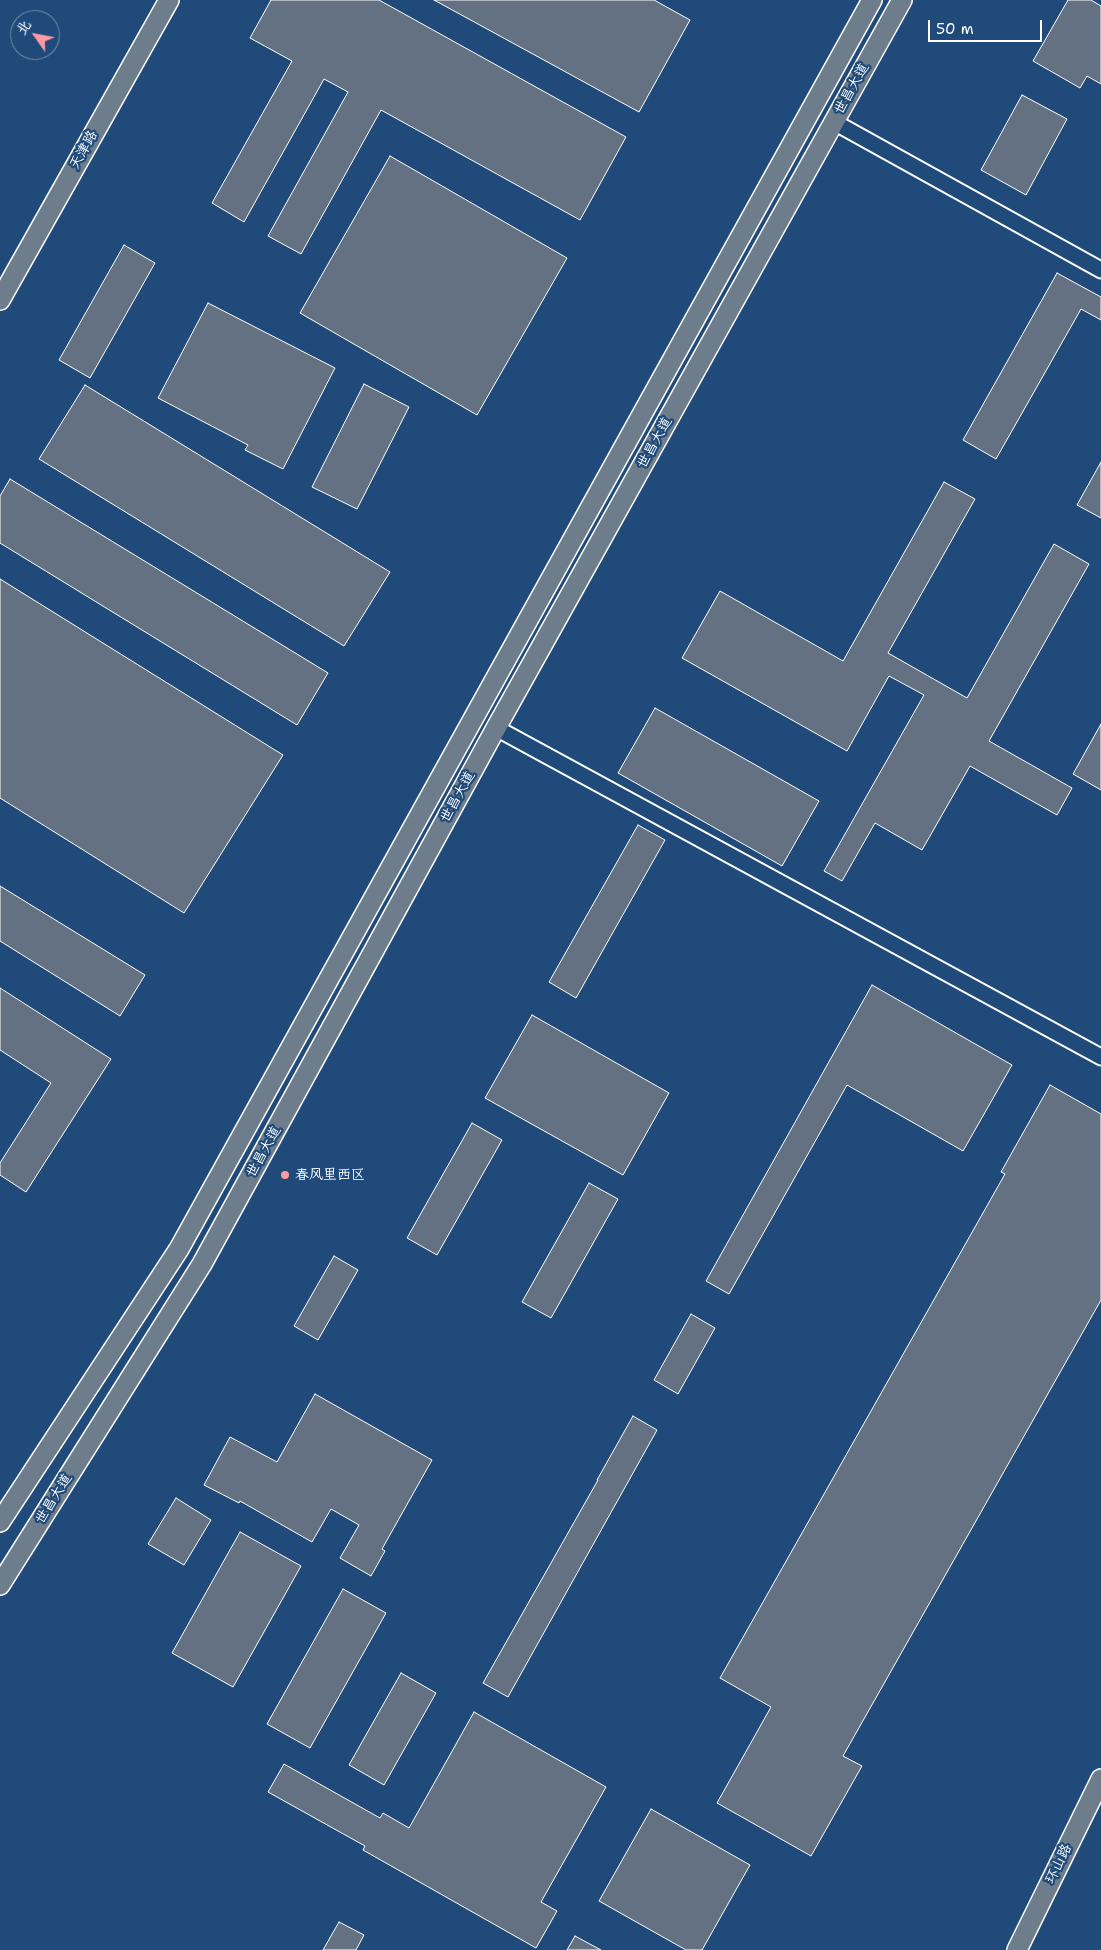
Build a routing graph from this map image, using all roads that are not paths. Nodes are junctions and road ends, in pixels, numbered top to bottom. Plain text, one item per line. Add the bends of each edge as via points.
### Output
1 (169, 0) edge
2 (872, 0) edge
3 (902, 0) edge
4 (834, 122) junction
5 (1101, 270) edge
6 (0, 300) edge
7 (496, 728) junction
8 (1101, 1057) edge
9 (0, 1522) edge
10 (0, 1585) edge
11 (1101, 1778) edge
12 (1017, 1950) edge

1 - 6 main road, 天津路
2 - 9 main road, 世昌大道 via 179,1249
3 - 4 main road, 世昌大道
4 - 5 street
4 - 7 main road, 世昌大道
7 - 8 street
7 - 10 main road, 世昌大道 via 202,1264
11 - 12 main road, 环山路

